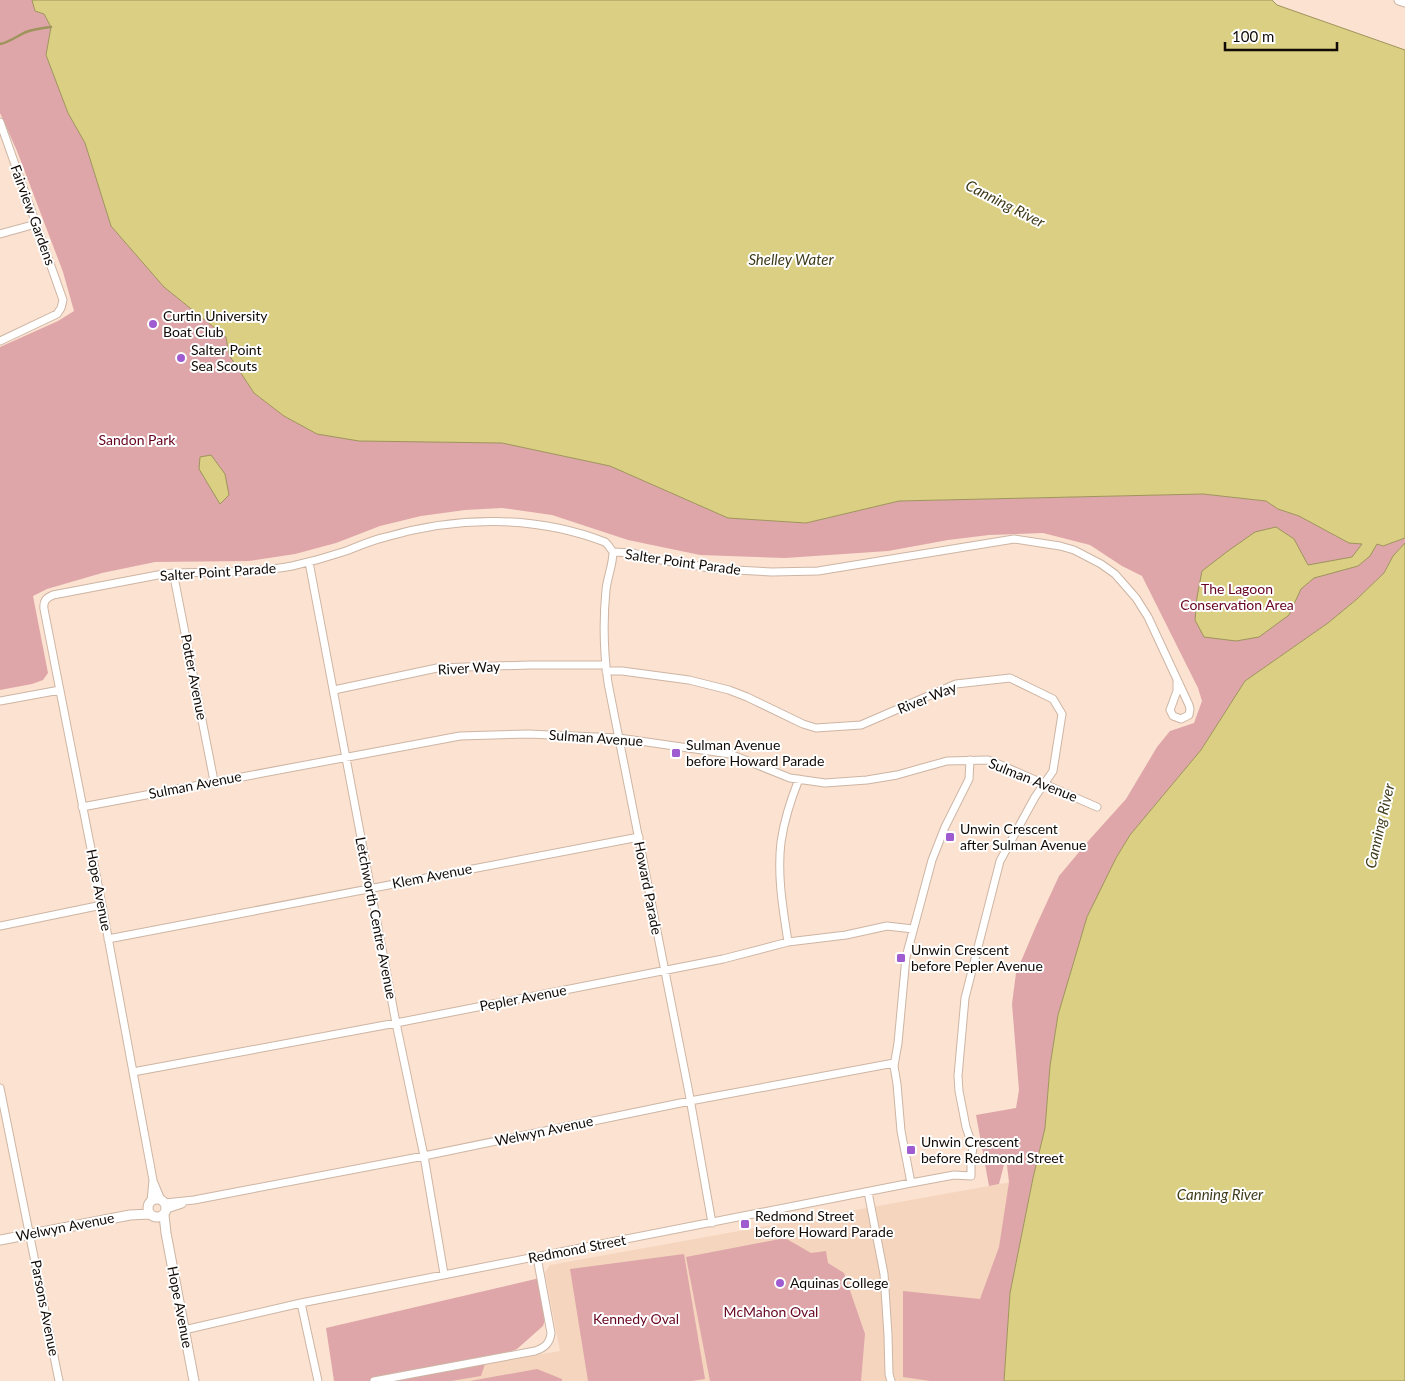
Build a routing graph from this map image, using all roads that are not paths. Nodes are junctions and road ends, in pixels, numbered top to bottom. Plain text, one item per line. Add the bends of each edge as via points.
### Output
1 (1400, 0) edge
2 (1405, 2) edge
3 (0, 122) edge
4 (36, 224) junction
5 (0, 234) edge
6 (0, 341) edge
7 (613, 552) junction
8 (309, 562) junction
9 (174, 573) junction
10 (45, 600) joint
11 (606, 668) junction
12 (1177, 679) junction
13 (60, 690) junction
14 (334, 690) junction
15 (0, 702) edge
16 (619, 738) junction
17 (346, 756) junction
18 (970, 760) junction
19 (799, 779) junction
20 (214, 782) junction
21 (1046, 783) junction
22 (82, 807) junction
23 (1098, 807) dead end
24 (638, 837) junction
25 (371, 888) junction
26 (102, 905) junction
27 (0, 926) edge
28 (913, 929) junction
29 (108, 940) junction
30 (788, 942) junction
31 (664, 970) junction
32 (396, 1023) junction
33 (894, 1063) junction
34 (133, 1072) junction
35 (0, 1088) edge
36 (690, 1101) junction
37 (424, 1156) junction
38 (971, 1176) joint
39 (911, 1183) junction
40 (868, 1192) junction
41 (158, 1208) junction
42 (712, 1223) junction
43 (30, 1234) junction
44 (0, 1240) edge
45 (537, 1257) junction
46 (444, 1274) junction
47 (301, 1303) junction
48 (184, 1330) junction
49 (59, 1381) edge
50 (194, 1381) edge
51 (318, 1381) edge
52 (374, 1381) edge
53 (891, 1381) edge

1 - 2 street
3 - 4 street, Fairview Gardens
4 - 5 street
4 - 6 street, Fairview Gardens via 62,296 61,308 54,316
7 - 8 street, Salter Point Parade via 605,542 568,531 524,523 477,521 441,524 396,534
7 - 11 street, Howard Parade via 604,603
7 - 12 street, Salter Point Parade via 716,569 772,572 818,570 1014,539 1060,546 1101,564 1125,585 1148,617
8 - 9 street, Salter Point Parade via 247,572
8 - 14 street, Letchworth Centre Avenue
9 - 10 street, Salter Point Parade via 53,595
9 - 20 street, Potter Avenue
10 - 13 street, Hope Avenue
11 - 14 street, River Way via 529,665 437,668
11 - 16 street, Howard Parade
11 - 21 street, River Way via 689,680 729,690 816,728 861,726 956,684 1010,678 1053,699 1062,714 1054,769
12 - 12 street, Salter Point Parade via 1190,709 1189,715 1181,719 1175,718 1170,710 1177,691
13 - 15 street
13 - 22 street, Hope Avenue
14 - 17 street, Letchworth Centre Avenue
16 - 17 street, Sulman Avenue via 528,734 460,736
16 - 19 street, Sulman Avenue via 730,754
16 - 24 street, Howard Parade
17 - 20 street, Sulman Avenue
17 - 25 street, Letchworth Centre Avenue
18 - 19 street, Sulman Avenue via 939,762 867,780 825,784
18 - 21 street, Sulman Avenue via 994,762
18 - 28 street via 969,779 932,860
19 - 30 street via 781,842 781,891
20 - 22 street, Sulman Avenue
21 - 23 street, Sulman Avenue
21 - 38 street, River Way via 1000,861 965,998 958,1076 966,1126 973,1147
22 - 26 street, Hope Avenue
24 - 25 street, Klem Avenue
24 - 31 street, Howard Parade
25 - 29 street, Klem Avenue
25 - 32 street, Letchworth Centre Avenue
26 - 27 street
26 - 29 street, Hope Avenue
28 - 30 street, Pepler Avenue via 887,926
28 - 33 street via 906,957
29 - 34 street, Hope Avenue
30 - 31 street, Pepler Avenue
31 - 32 street, Pepler Avenue
31 - 36 street, Howard Parade
32 - 34 street, Pepler Avenue
32 - 37 street, Letchworth Centre Avenue
33 - 36 street, Welwyn Avenue
33 - 39 street via 901,1131
34 - 41 street, Hope Avenue
35 - 43 street, Parsons Avenue
36 - 37 street, Welwyn Avenue
36 - 42 street, Howard Parade
37 - 41 street, Welwyn Avenue
37 - 46 street, Letchworth Centre Avenue
38 - 39 street, Redmond Street via 954,1175
39 - 40 street, Redmond Street
40 - 42 street, Redmond Street
40 - 53 street via 884,1274
41 - 43 street, Welwyn Avenue
41 - 48 street, Hope Avenue via 166,1233
42 - 45 street, Redmond Street
43 - 44 street, Welwyn Avenue
43 - 49 street, Parsons Avenue
45 - 46 street, Redmond Street
45 - 52 street via 551,1333 546,1346 535,1351
46 - 47 street, Redmond Street
47 - 48 street, Redmond Street
47 - 51 street
48 - 50 street, Hope Avenue

